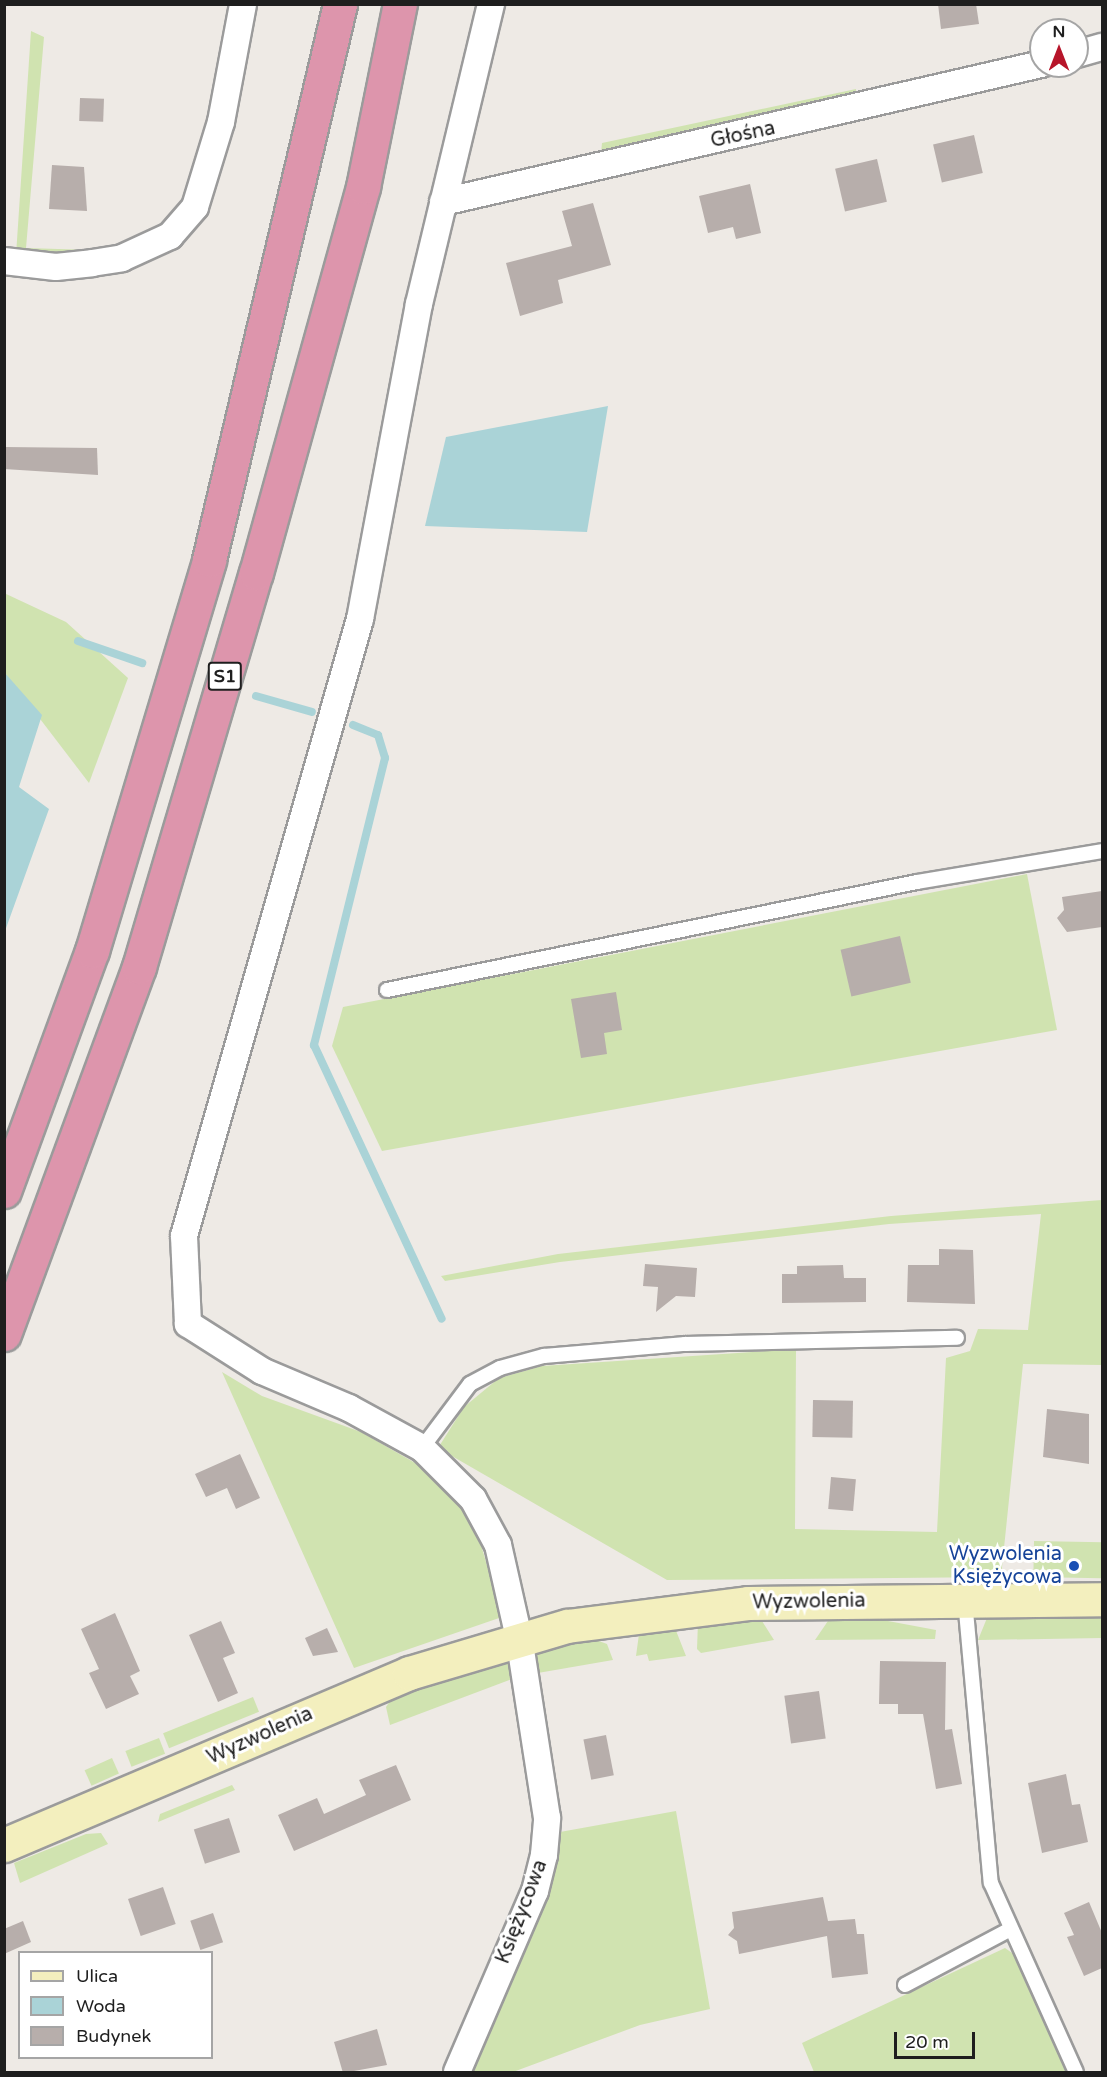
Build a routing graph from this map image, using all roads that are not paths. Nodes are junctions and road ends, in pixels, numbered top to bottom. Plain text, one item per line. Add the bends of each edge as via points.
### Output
1 (243, 4) edge
2 (340, 4) edge
3 (400, 4) edge
4 (491, 4) edge
5 (1029, 67) edge
6 (444, 202) junction
7 (4, 261) edge
8 (1102, 851) edge
9 (387, 990) dead end
10 (4, 1191) edge
11 (4, 1334) edge
12 (957, 1338) dead end
13 (422, 1448) junction
14 (1102, 1599) edge
15 (965, 1600) junction
16 (519, 1638) junction
17 (4, 1845) edge
18 (1009, 1930) junction
19 (906, 1985) dead end
20 (457, 2073) edge
21 (1076, 2073) edge

1 - 7 street via 221,122 195,207 170,236 122,258 56,267
2 - 10 highway, S1 via 209,560 92,951
3 - 11 highway, S1 via 363,187 256,573 138,966
4 - 6 street
5 - 6 street, Głośna
6 - 13 street via 419,304 360,619 195,1184 184,1236 188,1324 208,1341
8 - 9 lane via 893,886
12 - 13 lane via 685,1344 544,1356 500,1368 470,1384
13 - 16 street via 473,1499 498,1545
14 - 15 street, Wyzwolenia
15 - 16 street, Wyzwolenia via 720,1604 616,1617
15 - 18 lane via 988,1863
16 - 17 street, Wyzwolenia via 409,1673
16 - 20 street, Księżycowa via 547,1818 544,1855 535,1891
18 - 19 lane
18 - 21 lane

